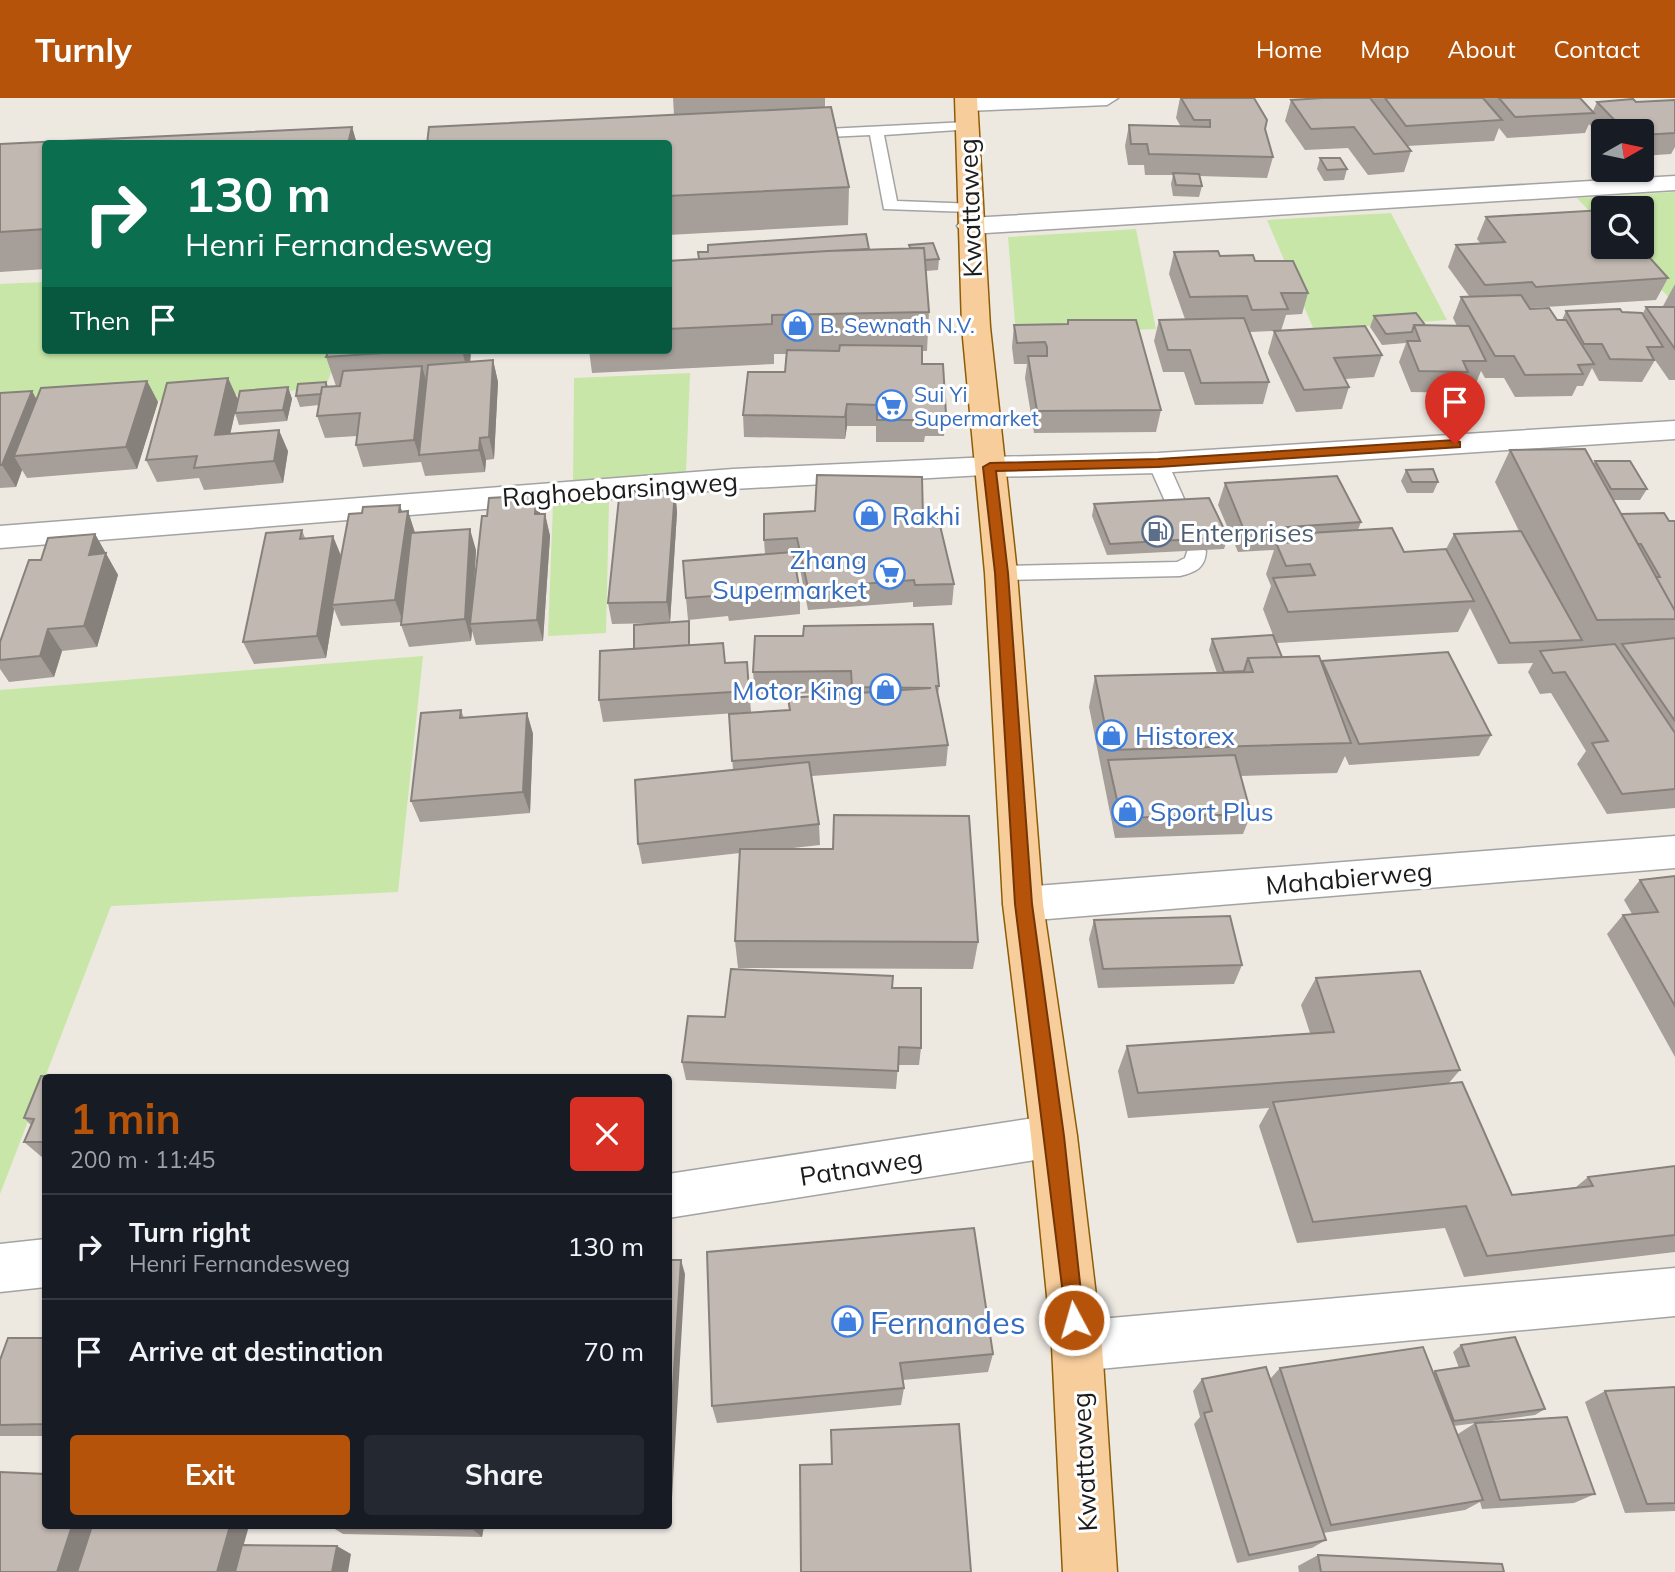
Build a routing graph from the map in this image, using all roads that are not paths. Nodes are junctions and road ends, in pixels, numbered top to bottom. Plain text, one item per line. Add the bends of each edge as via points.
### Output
1 (1107, 98) edge
2 (967, 109) edge
3 (876, 130) junction
4 (794, 134) edge
5 (1675, 183) edge
6 (970, 217) junction
7 (1675, 430) edge
8 (1158, 463) junction
9 (990, 467) junction
10 (1179, 510) edge
11 (0, 537) edge
12 (1196, 551) edge
13 (1001, 573) junction
14 (1675, 852) edge
15 (1024, 904) junction
16 (1054, 1136) junction
17 (672, 1195) edge
18 (42, 1263) edge
19 (0, 1268) edge
20 (1675, 1292) edge
21 (1077, 1346) junction
22 (1090, 1572) edge

1 - 2 street
2 - 3 lane
2 - 6 main road, Kwattaweg
3 - 4 lane
3 - 6 lane via 890,206
5 - 6 street
6 - 9 main road, Kwattaweg
7 - 8 street, Raghoebarsingweg
8 - 9 street, Raghoebarsingweg
8 - 10 lane
9 - 11 street, Raghoebarsingweg via 733,479
9 - 13 main road, Kwattaweg
12 - 13 lane via 1195,562 1180,569
13 - 15 main road, Kwattaweg
14 - 15 street, Mahabierweg
15 - 16 main road, Kwattaweg
16 - 17 street, Patnaweg
16 - 21 main road, Kwattaweg
18 - 19 street
20 - 21 street
21 - 22 main road, Kwattaweg

